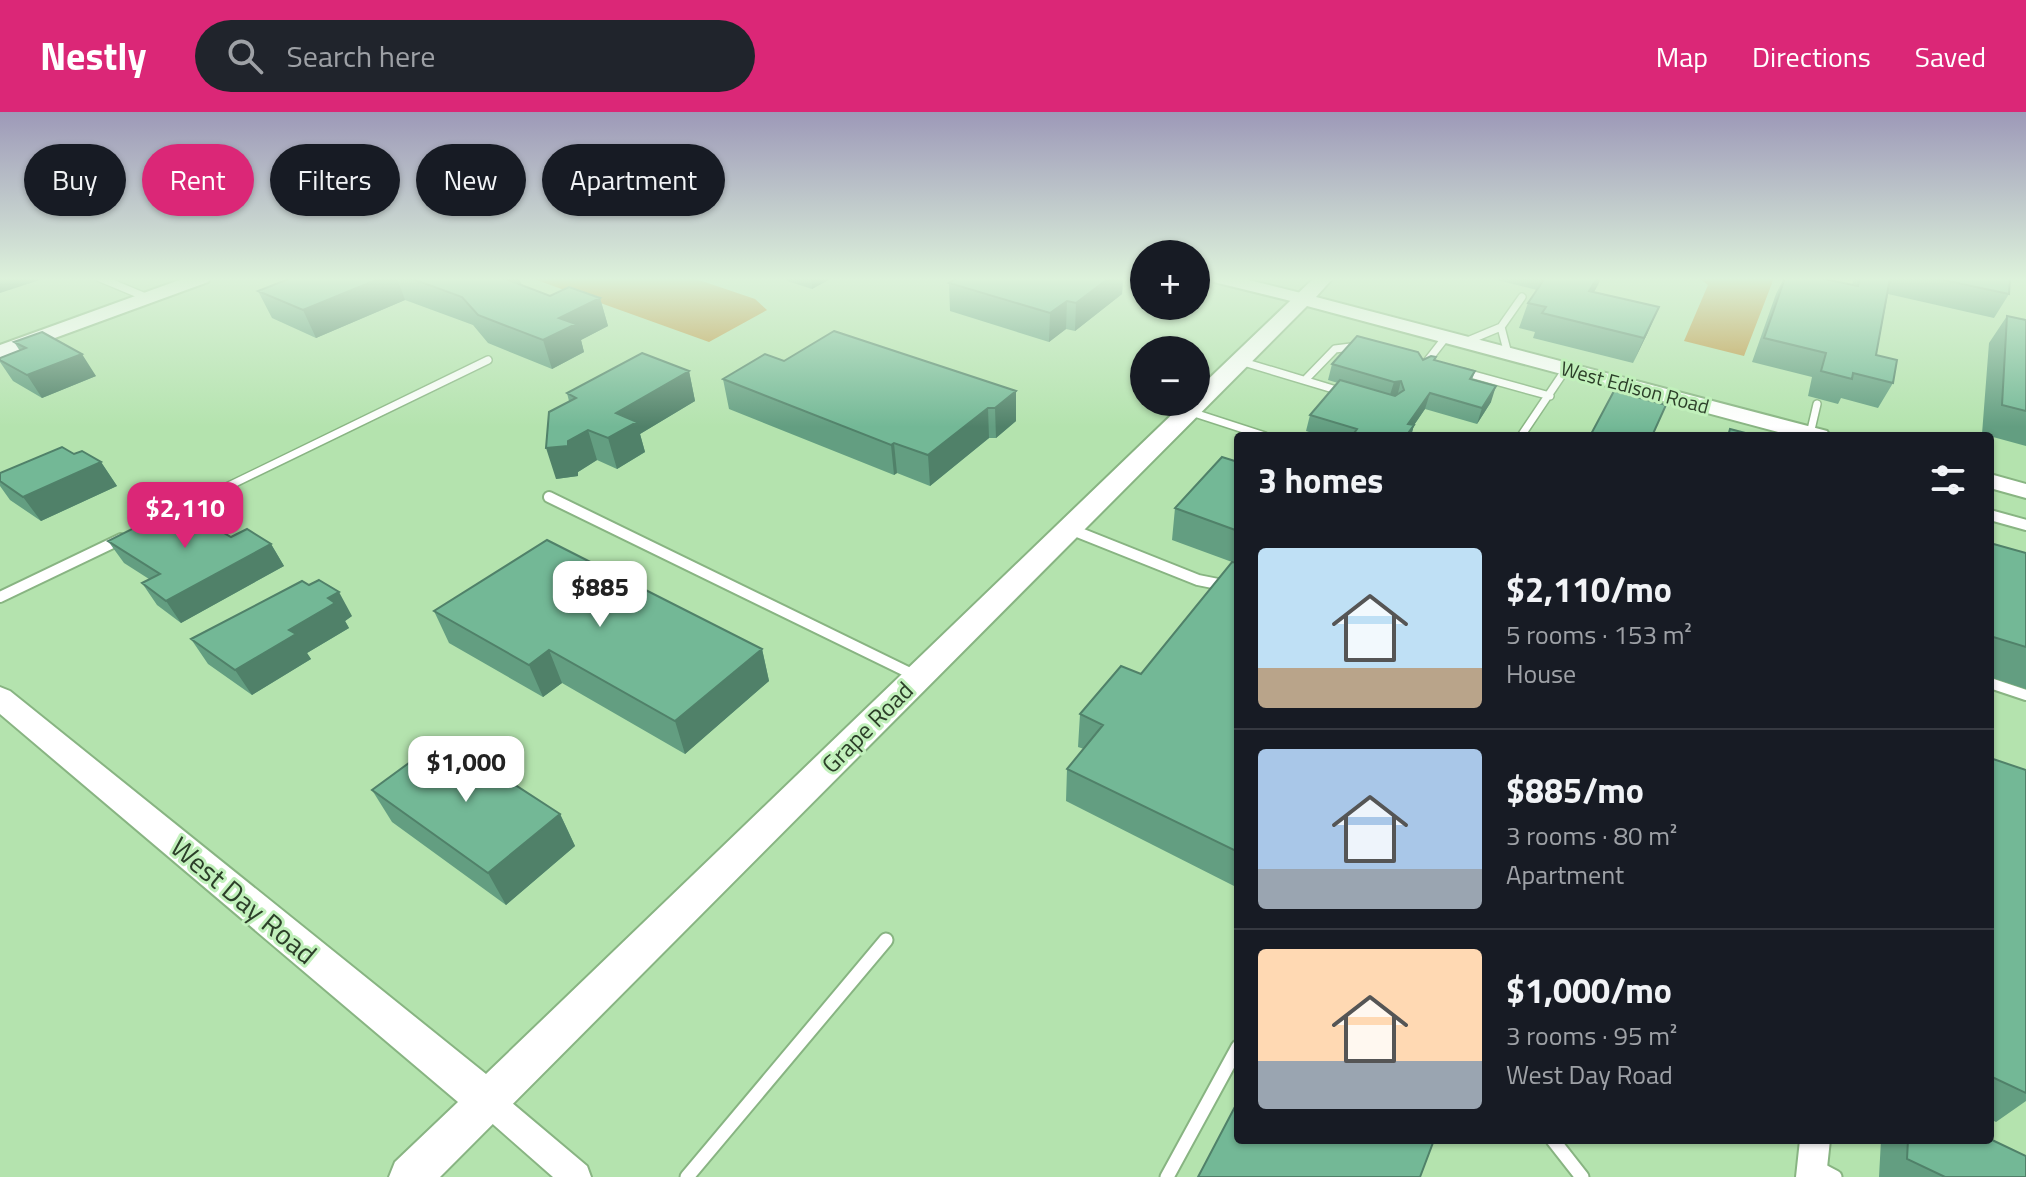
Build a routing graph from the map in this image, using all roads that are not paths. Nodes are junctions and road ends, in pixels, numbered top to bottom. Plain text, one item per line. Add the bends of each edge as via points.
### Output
1 (1501, 327) edge
2 (67, 328) edge
3 (1273, 328) edge
4 (1409, 328) edge
5 (1499, 328) edge
6 (1455, 340) junction
7 (1370, 348) edge
8 (0, 352) edge
9 (1508, 354) junction
10 (1413, 358) edge
11 (488, 360) dead end
12 (1239, 361) junction
13 (1427, 362) junction
14 (1440, 365) edge
15 (1454, 369) edge
16 (1566, 369) junction
17 (1420, 370) edge
18 (1305, 380) junction
19 (1210, 389) edge
20 (1349, 393) edge
21 (1550, 396) junction
22 (1817, 404) dead end
23 (1183, 416) edge
24 (1203, 416) edge
25 (1253, 432) edge
26 (1524, 432) edge
27 (1804, 432) edge
28 (1815, 432) edge
29 (1994, 482) edge
30 (2026, 491) edge
31 (549, 497) dead end
32 (167, 516) edge
33 (1994, 516) edge
34 (2026, 525) edge
35 (1069, 528) junction
36 (128, 535) edge
37 (1234, 587) edge
38 (0, 597) edge
39 (918, 677) junction
40 (1994, 684) edge
41 (2026, 695) edge
42 (1, 700) edge
43 (886, 940) dead end
44 (1234, 1054) edge
45 (488, 1101) junction
46 (1556, 1144) edge
47 (410, 1177) edge
48 (576, 1177) edge
49 (687, 1177) edge
50 (1167, 1177) edge
51 (1582, 1177) edge

1 - 9 lane
2 - 8 main road
3 - 12 main road, Grape Road
4 - 6 main road, West Edison Road
5 - 6 lane
6 - 9 main road, West Edison Road
6 - 13 lane
7 - 18 lane via 1335,349
9 - 16 main road, West Edison Road
10 - 13 lane
11 - 32 lane
12 - 18 lane
12 - 19 main road, Grape Road
13 - 14 lane
13 - 17 lane
15 - 21 lane
16 - 21 lane
16 - 27 main road, West Edison Road
18 - 20 lane
21 - 26 lane
22 - 28 lane
23 - 35 main road, Grape Road
24 - 25 lane
29 - 30 main road
31 - 39 lane
33 - 34 lane
35 - 37 lane via 1198,580
35 - 39 main road, Grape Road
36 - 38 lane
39 - 45 main road, Grape Road
40 - 41 lane
42 - 45 main road, West Day Road
43 - 49 lane
44 - 50 lane
45 - 47 main road, Grape Road
45 - 48 street
46 - 51 lane

